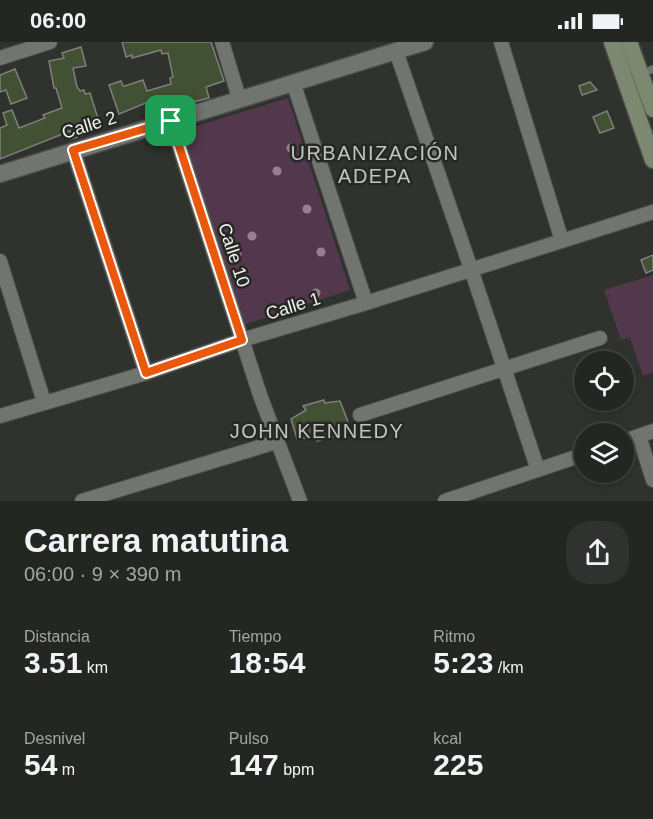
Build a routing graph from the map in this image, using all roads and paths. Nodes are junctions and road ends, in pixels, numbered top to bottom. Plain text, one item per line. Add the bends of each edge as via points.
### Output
1 (50, 42) edge
2 (222, 42) edge
3 (425, 42) edge
4 (501, 42) edge
5 (612, 42) edge
6 (629, 42) edge
7 (396, 51) junction
8 (0, 58) edge
9 (647, 72) edge
10 (293, 82) junction
11 (239, 98) junction
12 (653, 109) edge
13 (171, 121) junction
14 (73, 150) junction
15 (653, 160) edge
16 (0, 174) edge
17 (653, 212) edge
18 (562, 241) junction
19 (0, 261) edge
20 (471, 269) junction
21 (366, 303) junction
22 (600, 338) dead end
23 (242, 340) junction
24 (504, 369) junction
25 (146, 373) junction
26 (44, 402) junction
27 (360, 415) dead end
28 (0, 416) edge
29 (653, 431) edge
30 (639, 436) junction
31 (634, 438) edge
32 (276, 442) junction
33 (574, 458) edge
34 (538, 470) junction
35 (653, 480) edge
36 (82, 501) edge
37 (300, 501) edge
38 (445, 501) edge

1 - 8 street
2 - 11 street
3 - 7 street, Calle 2
4 - 18 street
5 - 15 main road
6 - 9 main road
7 - 10 street, Calle 2
7 - 20 street
9 - 12 main road
10 - 11 street, Calle 2
10 - 21 street
11 - 13 street, Calle 2
13 - 14 street, Calle 2
13 - 23 street, Calle 10
14 - 16 street, Calle 2
14 - 25 street
17 - 18 street, Calle 1
18 - 20 street, Calle 1
19 - 26 street
20 - 21 street, Calle 1
20 - 24 street
21 - 23 street, Calle 1
22 - 24 street
23 - 25 street, Calle 1
23 - 32 street, Calle 10
24 - 27 street
24 - 34 street
25 - 26 street, Calle 1
26 - 28 street, Calle 1
29 - 30 street
30 - 31 street
30 - 35 street
32 - 36 street
32 - 37 street, Calle 10
33 - 34 street
34 - 38 street

